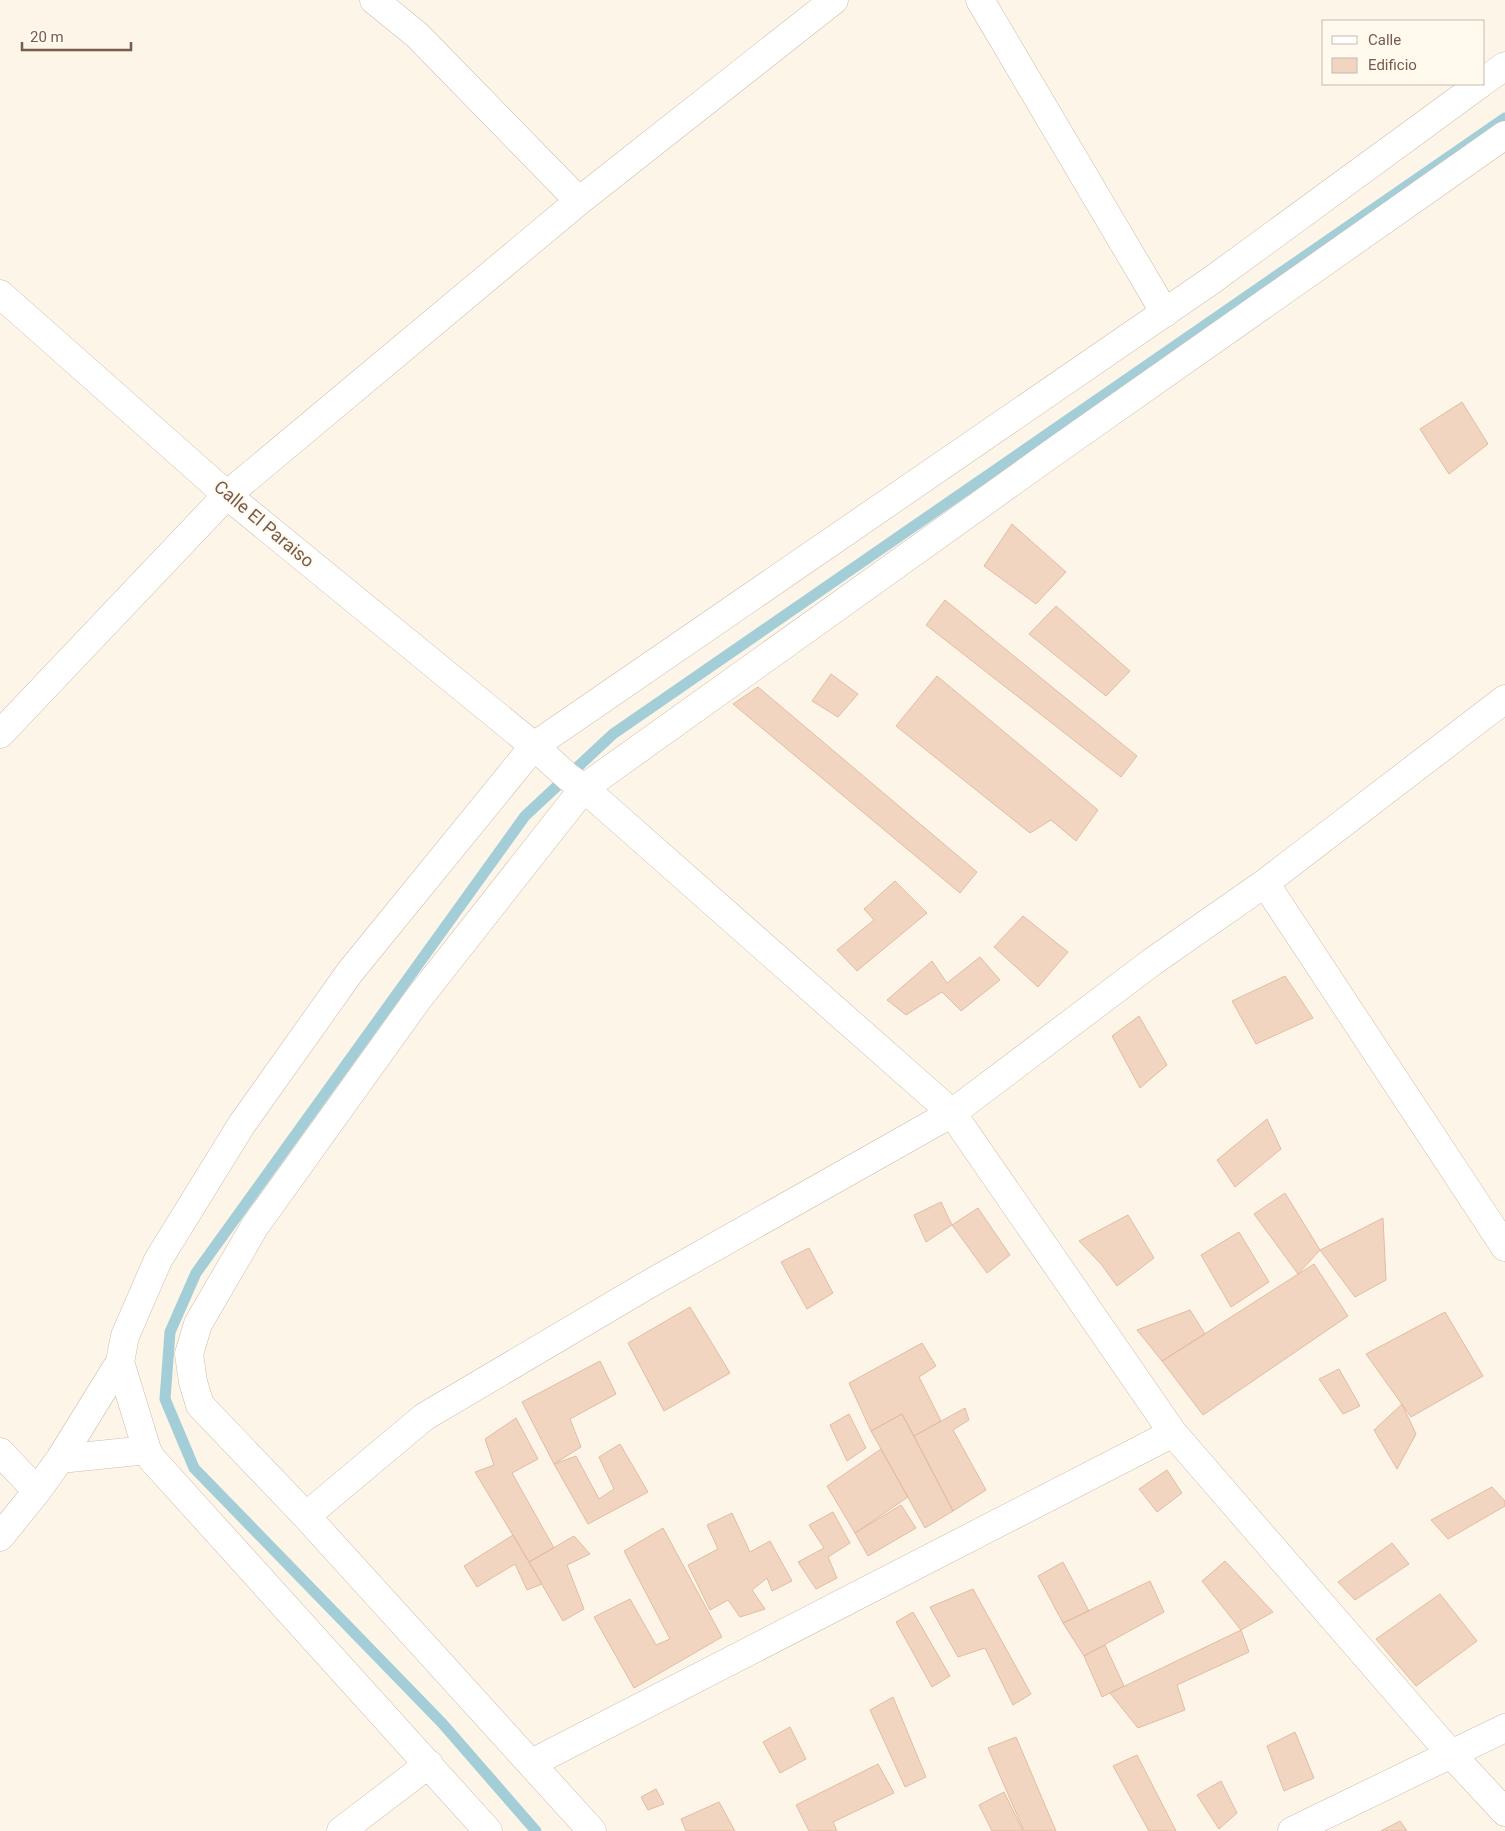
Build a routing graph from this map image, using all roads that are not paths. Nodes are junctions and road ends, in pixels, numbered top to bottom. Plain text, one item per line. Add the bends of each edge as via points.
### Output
1 (374, 0) edge
2 (834, 0) edge
3 (980, 0) edge
4 (1505, 66) edge
5 (1485, 80) edge
6 (1479, 85) edge
7 (1505, 135) edge
8 (579, 201) junction
9 (0, 294) edge
10 (1165, 313) junction
11 (227, 495) junction
12 (1505, 699) edge
13 (0, 734) edge
14 (534, 746) junction
15 (584, 788) junction
16 (1265, 882) junction
17 (952, 1113) junction
18 (1505, 1247) edge
19 (120, 1362) junction
20 (1173, 1433) junction
21 (147, 1450) junction
22 (0, 1452) edge
23 (60, 1459) junction
24 (37, 1491) junction
25 (306, 1516) junction
26 (0, 1537) edge
27 (1505, 1728) edge
28 (1451, 1754) junction
29 (428, 1764) junction
30 (532, 1764) junction
31 (1505, 1812) edge
32 (341, 1831) edge
33 (488, 1831) edge
34 (592, 1831) edge
35 (1292, 1831) edge

1 - 8 street via 417,35
2 - 8 street
3 - 10 street
4 - 5 street
6 - 10 street
7 - 15 street
8 - 11 street
9 - 11 street, Calle El Paraiso
10 - 14 street
11 - 13 street
11 - 14 street, Calle El Paraiso
12 - 16 street
14 - 15 street, Calle El Paraiso
14 - 19 street via 350,972 242,1124 158,1260 124,1336
15 - 17 street, Calle El Paraiso
15 - 25 street via 418,999 255,1226 198,1324 189,1354 200,1405
16 - 17 street via 1152,962
16 - 18 street
17 - 20 street, Calle El Paraiso
17 - 25 street via 649,1284 424,1417
19 - 21 street
19 - 23 street
20 - 28 street, Calle El Paraiso
20 - 30 street
21 - 23 street
21 - 29 street
22 - 24 street
23 - 24 street
24 - 26 street
25 - 30 street
27 - 28 street
28 - 31 street, Calle El Paraiso
28 - 35 street
29 - 32 street
29 - 33 street
30 - 34 street

